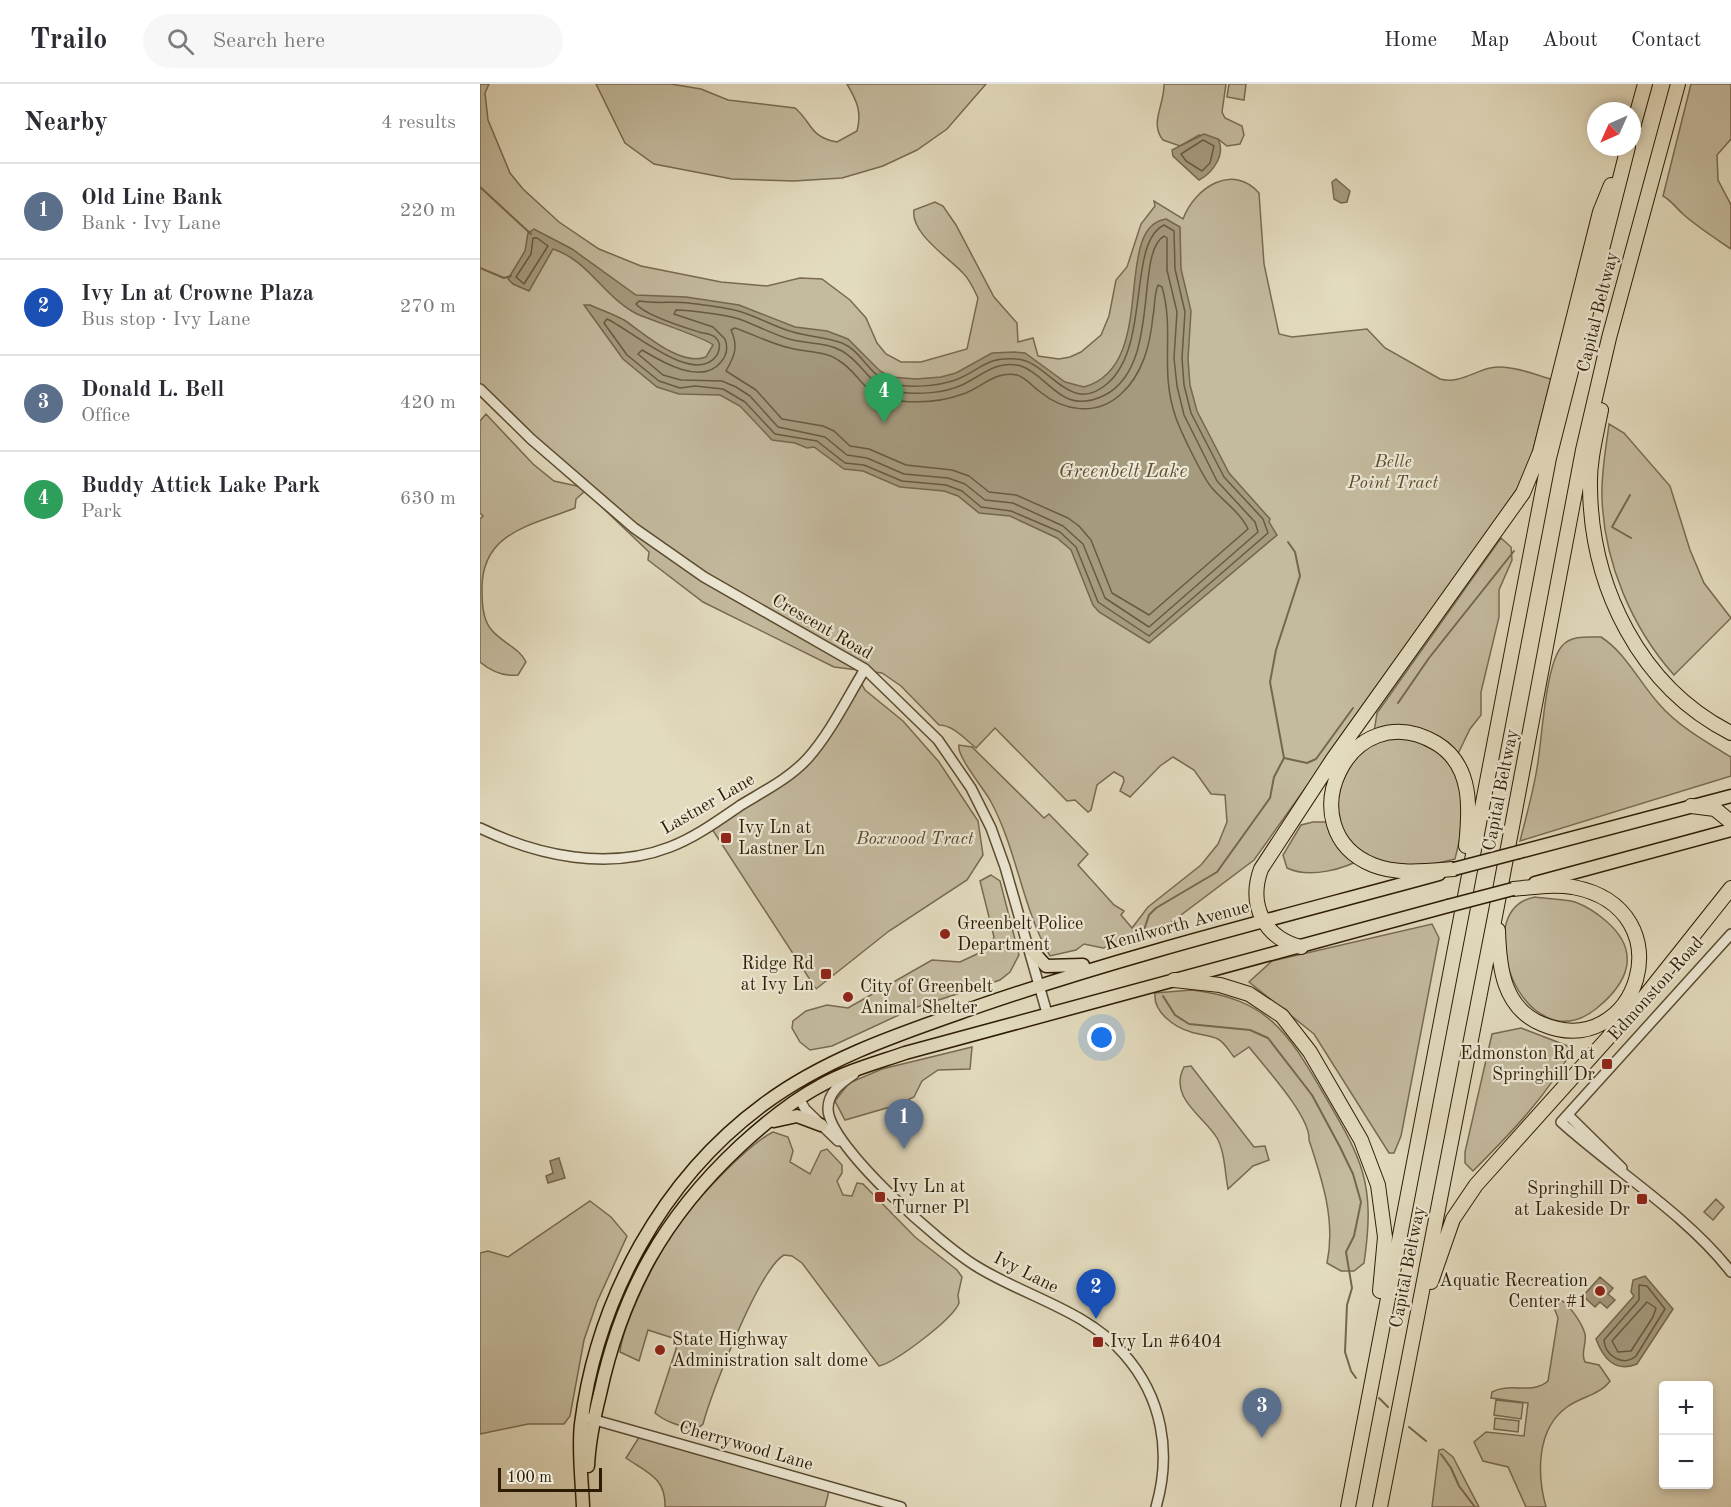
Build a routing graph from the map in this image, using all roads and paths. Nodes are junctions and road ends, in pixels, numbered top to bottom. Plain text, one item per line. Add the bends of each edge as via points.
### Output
1 (1645, 84) edge
2 (1678, 84) edge
3 (1640, 102) edge
4 (1623, 156) edge
5 (1625, 156) edge
6 (1628, 265) junction
7 (480, 389) edge
8 (865, 669) junction
9 (1731, 733) edge
10 (1731, 796) edge
11 (1691, 806) junction
12 (1731, 822) edge
13 (480, 828) edge
14 (1731, 830) edge
15 (1454, 869) junction
16 (1731, 888) edge
17 (1513, 889) junction
18 (1497, 906) junction
19 (1263, 922) junction
20 (1458, 933) junction
21 (1731, 934) edge
22 (1027, 945) junction
23 (1301, 948) junction
24 (1111, 962) junction
25 (1174, 980) junction
26 (1038, 984) junction
27 (1047, 1013) junction
28 (861, 1069) junction
29 (819, 1071) junction
30 (799, 1098) junction
31 (765, 1125) junction
32 (821, 1125) junction
33 (852, 1152) junction
34 (1731, 1272) edge
35 (1407, 1361) junction
36 (1370, 1389) junction
37 (588, 1418) junction
38 (585, 1507) edge
39 (901, 1507) edge
40 (1156, 1507) edge
41 (1348, 1507) edge
42 (1380, 1507) edge

1 - 3 highway
2 - 6 highway, Capital Beltway
4 - 19 highway via 1600,212 1540,452 1523,493 1266,859 1257,886
5 - 20 highway, Capital Beltway via 1549,458
6 - 9 highway via 1592,463 1591,516 1600,567 1618,614 1649,664 1689,706
6 - 18 highway, Capital Beltway via 1583,450
7 - 8 street, Crescent Road via 576,479 661,548 712,582
8 - 13 street, Lastner Lane via 800,766 710,826 672,846 634,857 594,859 522,845
8 - 22 street, Crescent Road via 938,740 970,788 997,845
10 - 11 main road, Kenilworth Avenue
11 - 12 highway via 1715,809
11 - 15 main road, Kenilworth Avenue, bridge
14 - 17 main road
15 - 19 main road, Kenilworth Avenue
15 - 20 highway via 1387,869 1360,858 1346,844 1335,824 1331,801 1337,773 1351,752 1384,734 1414,734 1441,746 1460,767 1468,794 1469,820
16 - 35 highway via 1642,1000 1489,1169 1462,1205 1441,1249
17 - 18 highway via 1572,887 1617,906 1633,928 1641,954 1637,981 1624,1005 1604,1021 1578,1029 1550,1027 1526,1014 1509,994 1502,978
17 - 23 main road, bridge
18 - 35 highway, Capital Beltway
19 - 23 highway via 1276,938
19 - 24 main road, Kenilworth Avenue
20 - 36 highway, Capital Beltway
21 - 34 street, Edmonston Road via 1564,1118 1605,1149 1627,1175
22 - 24 main road via 1040,962 1050,967
22 - 26 street, Crescent Road
23 - 25 main road
24 - 26 main road, Kenilworth Avenue
25 - 27 main road
25 - 36 highway via 1233,988 1282,1016 1310,1052 1368,1154 1381,1201 1385,1237
26 - 27 street, Crescent Road
26 - 29 main road, Kenilworth Avenue via 885,1040
27 - 28 main road
28 - 30 main road
28 - 33 street, Ivy Lane via 836,1089 828,1107 833,1127
29 - 30 main road via 803,1087
29 - 37 main road, Kenilworth Avenue via 781,1092 745,1119 709,1152 670,1198 636,1253 615,1298 595,1358
30 - 31 main road
30 - 32 street, Ivy Lane
31 - 32 main road via 797,1116
31 - 37 main road via 704,1182 657,1243 625,1307
32 - 33 street, Ivy Lane
33 - 40 street, Ivy Lane via 946,1246 987,1273 1093,1326 1124,1353 1152,1397 1163,1432 1165,1460
35 - 42 highway, Capital Beltway
36 - 41 highway, Capital Beltway
37 - 38 main road
37 - 39 street, Cherrywood Lane

